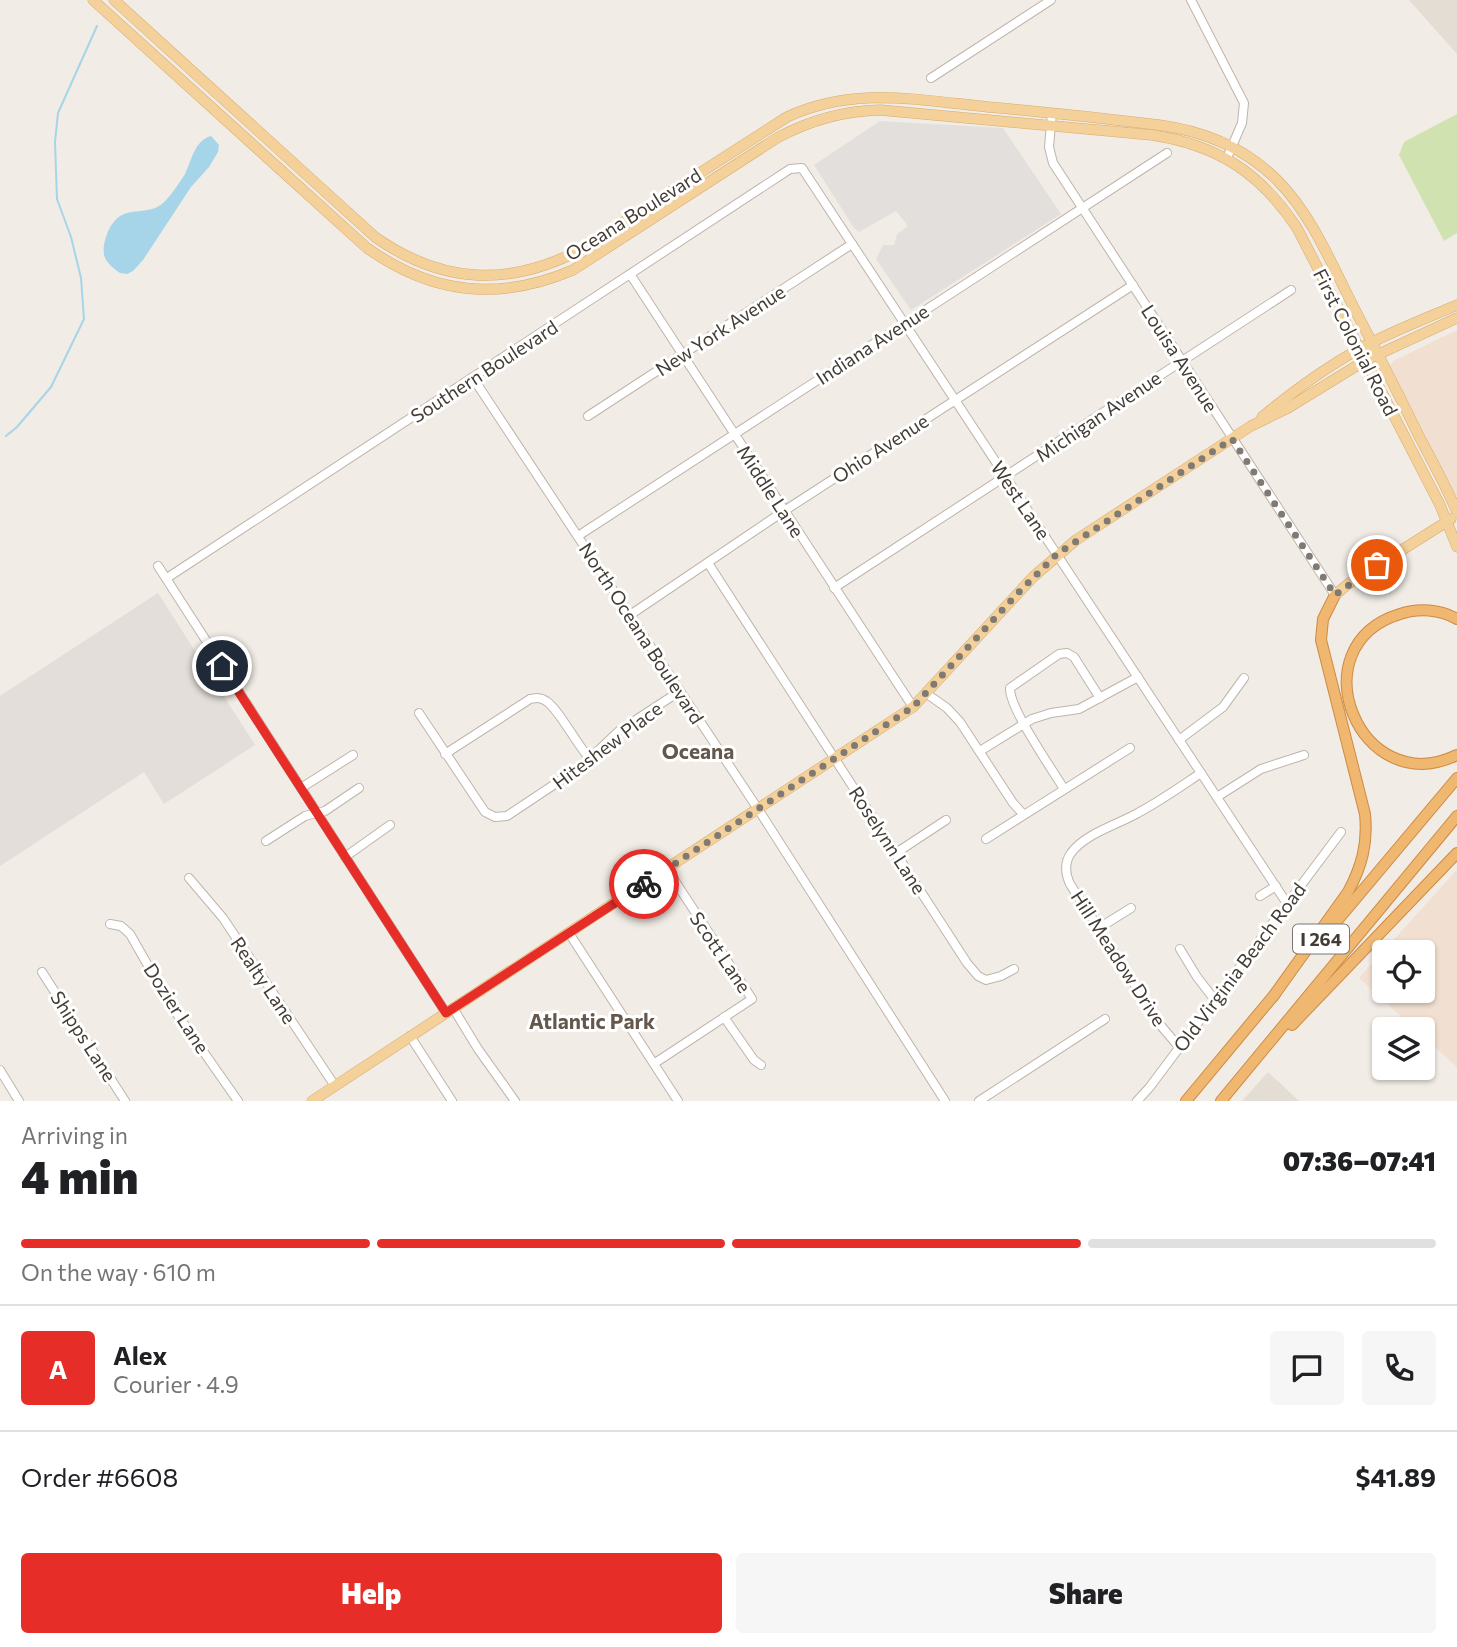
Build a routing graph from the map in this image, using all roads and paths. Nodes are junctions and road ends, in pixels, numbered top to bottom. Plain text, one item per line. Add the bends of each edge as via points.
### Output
1 (93, 0) edge
2 (114, 0) edge
3 (1051, 0) edge
4 (1191, 0) edge
5 (931, 78) dead end
6 (1052, 113) junction
7 (1049, 127) junction
8 (263, 135) junction
9 (253, 145) junction
10 (1231, 147) junction
11 (1167, 153) dead end
12 (1227, 158) junction
13 (802, 168) joint
14 (1083, 208) junction
15 (852, 244) junction
16 (454, 273) junction
17 (630, 274) junction
18 (1133, 285) junction
19 (451, 286) junction
20 (1291, 289) dead end
21 (1457, 305) edge
22 (1457, 317) edge
23 (904, 323) junction
24 (1372, 342) junction
25 (1360, 348) junction
26 (1378, 354) junction
27 (682, 355) junction
28 (1182, 360) junction
29 (1366, 360) junction
30 (473, 378) junction
31 (955, 400) junction
32 (589, 416) dead end
33 (1251, 426) junction
34 (734, 433) junction
35 (1232, 439) junction
36 (1006, 477) junction
37 (784, 511) junction
38 (1457, 514) edge
39 (1446, 520) junction
40 (578, 536) junction
41 (1457, 547) edge
42 (1057, 554) junction
43 (708, 564) junction
44 (158, 566) dead end
45 (167, 578) junction
46 (834, 588) junction
47 (1335, 595) junction
48 (630, 615) junction
49 (1457, 619) edge
50 (1138, 677) junction
51 (1244, 678) dead end
52 (680, 691) junction
53 (927, 694) junction
54 (1100, 698) junction
55 (913, 707) junction
56 (419, 713) dead end
57 (1024, 724) junction
58 (1179, 740) junction
59 (1130, 748) dead end
60 (980, 751) junction
61 (445, 754) junction
62 (353, 755) dead end
63 (1304, 755) dead end
64 (1457, 755) edge
65 (590, 759) junction
66 (835, 759) junction
67 (1201, 773) junction
68 (1457, 778) edge
69 (301, 788) junction
70 (359, 788) dead end
71 (1065, 789) junction
72 (1217, 797) junction
73 (758, 809) junction
74 (317, 813) junction
75 (1023, 814) junction
76 (1457, 816) edge
77 (946, 820) dead end
78 (390, 825) dead end
79 (1340, 832) dead end
80 (986, 839) dead end
81 (266, 841) dead end
82 (896, 853) junction
83 (1457, 853) edge
84 (345, 857) junction
85 (667, 869) junction
86 (189, 878) dead end
87 (1276, 886) junction
88 (1260, 896) dead end
89 (1286, 902) junction
90 (1131, 908) dead end
91 (110, 924) dead end
92 (1099, 928) junction
93 (569, 933) junction
94 (1180, 949) dead end
95 (1014, 969) dead end
96 (41, 972) dead end
97 (1272, 998) junction
98 (1214, 999) junction
99 (449, 1011) junction
100 (724, 1017) junction
101 (1105, 1019) dead end
102 (410, 1036) junction
103 (1179, 1046) junction
104 (655, 1063) junction
105 (1253, 1064) junction
106 (761, 1065) dead end
107 (0, 1070) edge
108 (335, 1086) junction
109 (19, 1101) edge
110 (125, 1101) edge
111 (238, 1101) edge
112 (312, 1101) edge
113 (452, 1101) edge
114 (516, 1101) edge
115 (678, 1101) edge
116 (945, 1101) edge
117 (979, 1101) edge
118 (1137, 1101) edge
119 (1186, 1101) edge
120 (1221, 1101) edge

1 - 9 main road
2 - 8 main road, Oceana Boulevard
3 - 5 street
4 - 10 street via 1244,103 1242,123
6 - 7 street, Louisa Avenue
6 - 10 main road, Oceana Boulevard via 1180,128
6 - 16 main road, Oceana Boulevard via 878,97 829,102 770,127 559,261 510,275
7 - 12 main road, Oceana Boulevard via 1172,138
7 - 14 street, Louisa Avenue via 1053,163
7 - 19 main road, Oceana Boulevard via 880,110 830,116 777,138 573,270 515,288
8 - 9 main road
8 - 16 main road, Oceana Boulevard via 382,242 417,262
9 - 19 main road, Oceana Boulevard via 367,248 393,265
10 - 12 street
10 - 24 main road, First Colonial Road via 1265,169 1295,201
11 - 14 street, Indiana Avenue
12 - 25 main road, First Colonial Road via 1258,181 1286,212
13 - 15 street, West Lane
13 - 17 street, Southern Boulevard via 790,169
14 - 18 street, Louisa Avenue
14 - 23 street, Indiana Avenue
15 - 23 street, West Lane
15 - 27 street, New York Avenue
16 - 19 main road
17 - 27 street, Middle Lane
17 - 30 street, Southern Boulevard
18 - 28 street, Louisa Avenue
18 - 31 street, Ohio Avenue
20 - 28 street, Michigan Avenue
21 - 24 main road
22 - 26 main road
23 - 31 street, West Lane
23 - 34 street, Indiana Avenue
24 - 25 main road
24 - 26 main road, First Colonial Road
25 - 29 main road, First Colonial Road
25 - 33 main road
26 - 29 main road
26 - 38 main road, First Colonial Road
27 - 32 street, New York Avenue
27 - 34 street, Middle Lane
28 - 35 street, Louisa Avenue
28 - 36 street, Michigan Avenue
29 - 33 main road
29 - 39 main road, First Colonial Road
30 - 40 street, North Oceana Boulevard
30 - 45 street, Southern Boulevard
31 - 36 street, West Lane
31 - 37 street, Ohio Avenue
33 - 35 main road
34 - 37 street, Middle Lane
34 - 40 street, Indiana Avenue
35 - 42 main road
35 - 47 street, Louisa Avenue
36 - 42 street, West Lane
36 - 46 street, Michigan Avenue
37 - 43 street, Ohio Avenue
37 - 46 street, Middle Lane
38 - 39 main road
39 - 41 main road, First Colonial Road
39 - 47 main road
40 - 48 street, North Oceana Boulevard
42 - 50 street, West Lane
42 - 53 main road
43 - 48 street, Ohio Avenue
43 - 66 street, Roselynn Lane
44 - 45 street
45 - 69 street
46 - 55 street, Middle Lane
47 - 97 highway via 1323,619 1321,646 1365,814 1364,853 1348,892
48 - 52 street, North Oceana Boulevard
49 - 64 highway via 1420,610 1386,619 1354,651 1346,684 1357,725 1380,750 1418,763
50 - 54 street
50 - 58 street, West Lane
51 - 58 street via 1223,707
52 - 65 street, Hiteshew Place via 619,731
52 - 73 street, North Oceana Boulevard
53 - 55 main road
53 - 60 street via 953,713
54 - 57 street via 1079,709 1041,715
54 - 57 street via 1074,657 1062,653 1010,688
55 - 66 main road
56 - 61 street
57 - 60 street
57 - 71 street
58 - 67 street, West Lane
59 - 71 street
60 - 75 street
61 - 65 street via 538,698 551,705
61 - 65 street, Hiteshew Place via 485,812 500,818
62 - 69 street
63 - 72 street via 1261,769
66 - 73 main road
66 - 82 street, Roselynn Lane
67 - 72 street, West Lane
67 - 92 street, Hill Meadow Drive via 1072,852 1066,864 1067,877
68 - 97 highway, I 264
69 - 74 street
70 - 74 street
71 - 75 street
72 - 87 street, West Lane
73 - 85 main road
73 - 116 street, North Oceana Boulevard
74 - 81 street
74 - 84 street
75 - 80 street
76 - 105 highway, I 264
77 - 82 street
78 - 84 street
79 - 89 street, Old Virginia Beach Road
82 - 95 street, Roselynn Lane via 978,976 991,979
83 - 105 highway
84 - 99 street
85 - 93 main road
85 - 100 street, Scott Lane via 752,999
86 - 108 street, Realty Lane via 223,918
87 - 88 street
87 - 89 street, West Lane
89 - 98 street, Old Virginia Beach Road
90 - 92 street
91 - 111 street, Dozier Lane via 130,934 170,1004
92 - 103 street, Hill Meadow Drive
93 - 99 main road
93 - 104 street
94 - 98 street
96 - 110 street, Shipps Lane
97 - 119 highway, I 264
98 - 103 street, Old Virginia Beach Road
99 - 102 main road
99 - 114 street
100 - 104 street
100 - 106 street
101 - 117 street
102 - 108 main road
102 - 113 street
103 - 118 street, Old Virginia Beach Road
104 - 115 street
105 - 120 highway, I 264
107 - 109 street
108 - 112 main road

